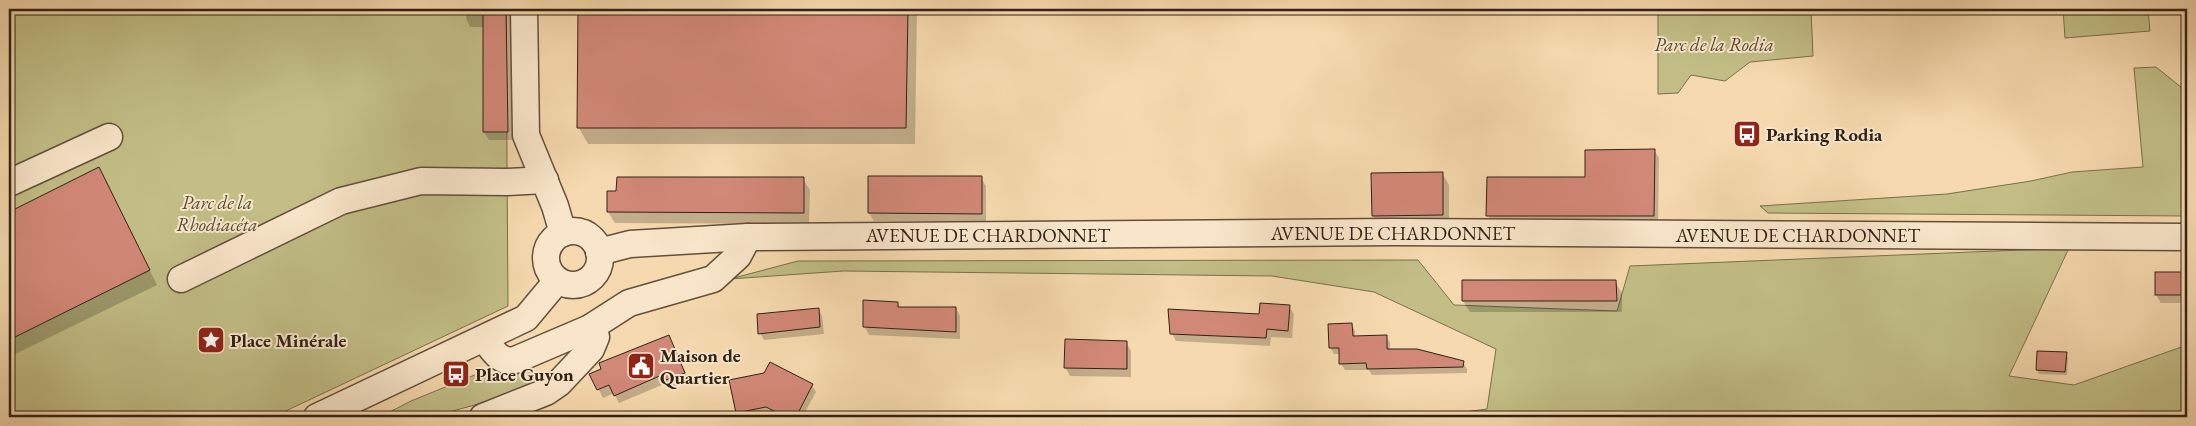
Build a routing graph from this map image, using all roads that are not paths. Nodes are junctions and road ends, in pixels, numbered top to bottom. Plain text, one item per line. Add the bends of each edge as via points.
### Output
1 (524, 9) edge
2 (109, 137) dead end
3 (545, 180) junction
4 (9, 182) edge
5 (563, 233) junction
6 (748, 237) junction
7 (2187, 237) edge
8 (599, 252) junction
9 (181, 279) dead end
10 (557, 281) junction
11 (590, 328) junction
12 (484, 339) junction
13 (509, 413) edge
14 (317, 417) edge
15 (483, 417) edge

1 - 3 street via 526,136
2 - 4 street
3 - 5 street
3 - 9 street via 421,181 341,201
5 - 8 street via 581,232 589,236
5 - 10 street via 550,243 546,251 547,267
6 - 7 street, AVENUE DE CHARDONNET via 1394,232
6 - 8 street, AVENUE DE CHARDONNET via 630,244
6 - 11 street via 738,256 713,280 629,303
8 - 10 street via 597,270 584,283 574,285
10 - 12 street via 526,318
11 - 12 street via 507,362 500,359
11 - 13 street via 596,337 591,349 559,383
12 - 14 street
13 - 15 street

